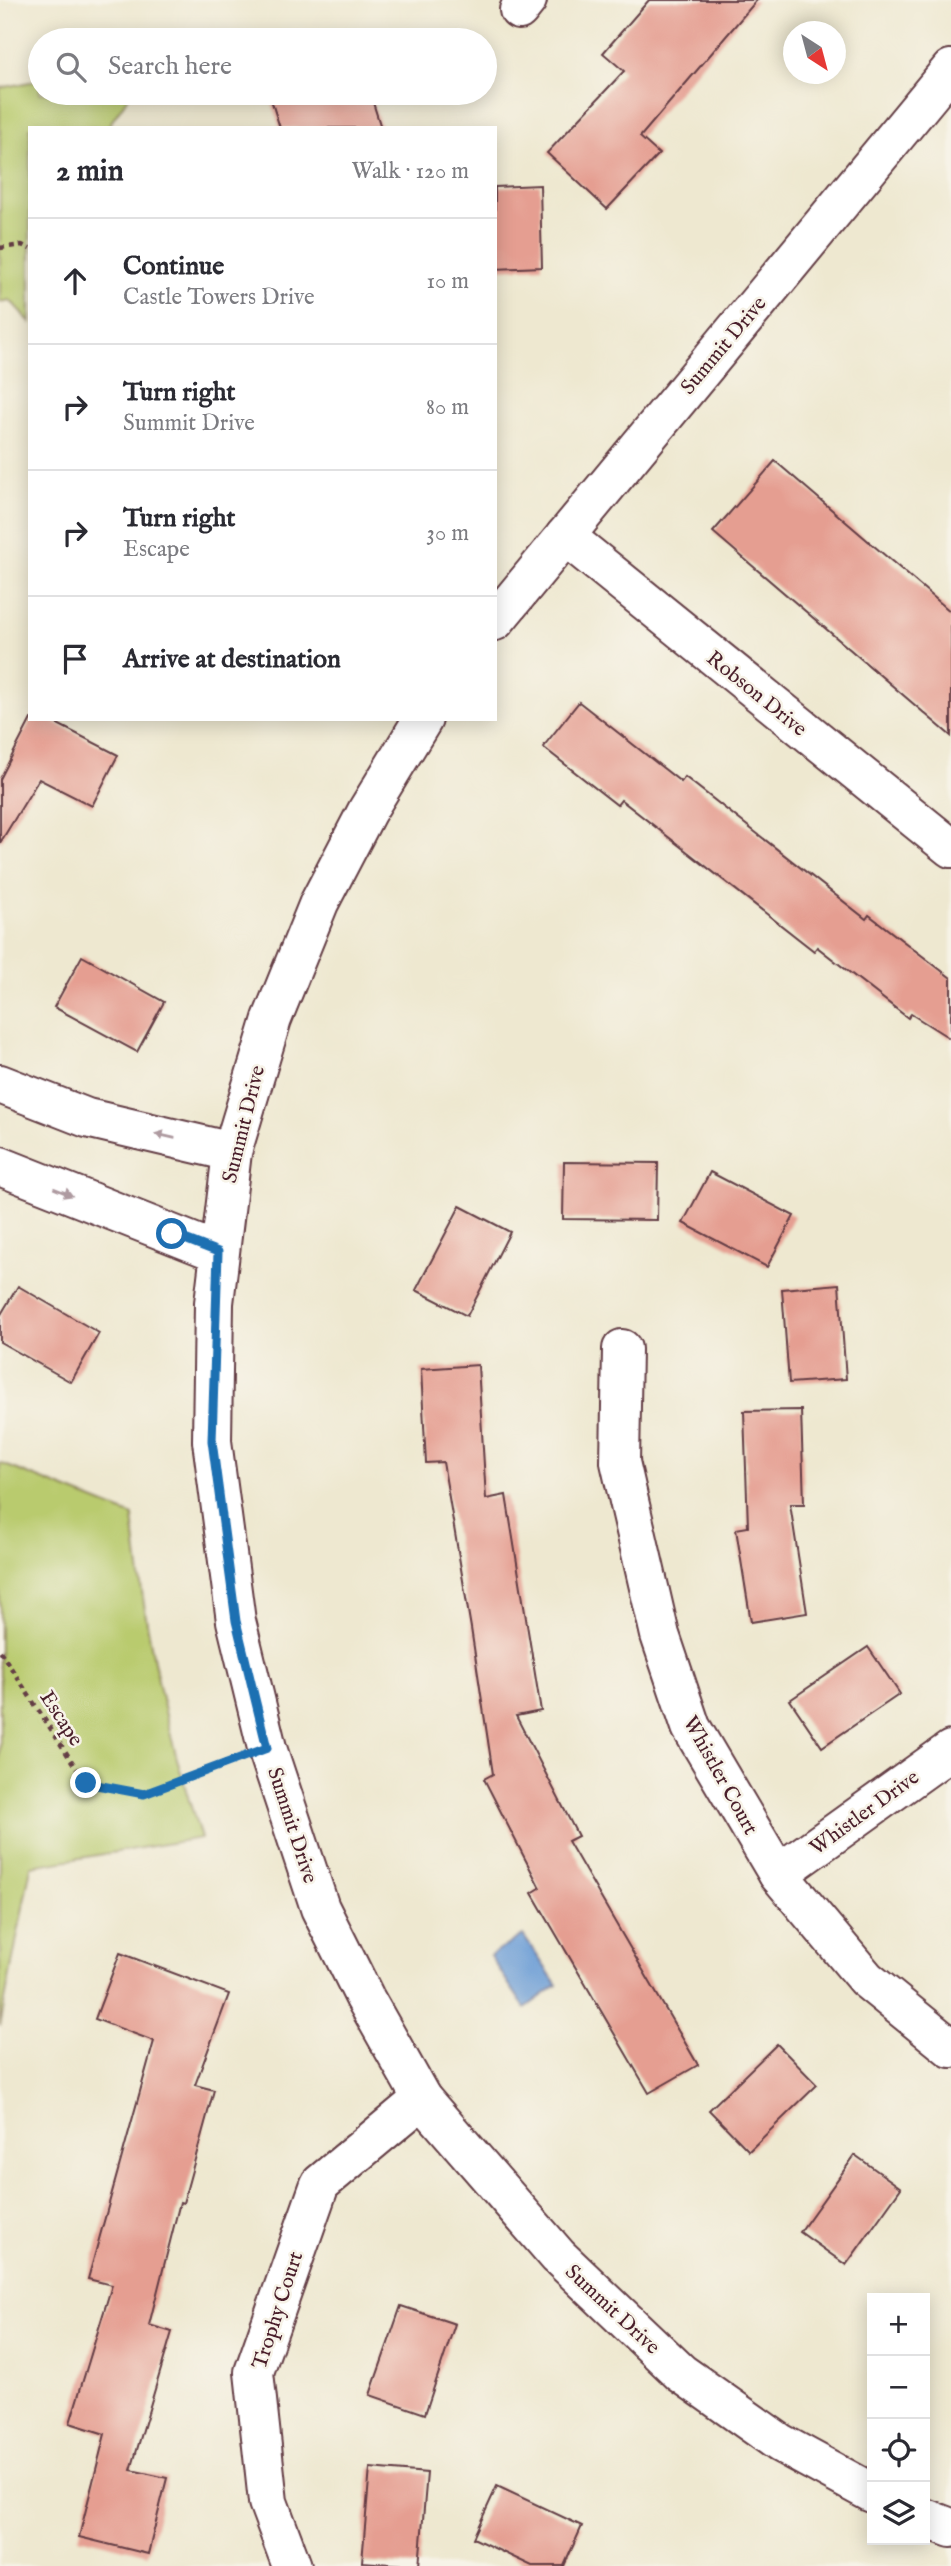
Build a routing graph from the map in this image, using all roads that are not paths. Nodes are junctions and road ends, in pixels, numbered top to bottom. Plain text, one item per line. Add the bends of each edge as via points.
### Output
1 (951, 69) edge
2 (565, 536) junction
3 (497, 619) edge
4 (422, 721) edge
5 (951, 848) edge
6 (0, 1084) edge
7 (232, 1152) junction
8 (0, 1167) edge
9 (218, 1252) junction
10 (622, 1349) dead end
11 (951, 1751) edge
12 (778, 1874) junction
13 (951, 2048) edge
14 (422, 2099) junction
15 (867, 2490) edge
16 (930, 2520) edge
17 (951, 2528) edge
18 (292, 2566) edge

1 - 2 main road, Summit Drive
2 - 3 main road, Summit Drive
2 - 5 main road, Robson Drive
4 - 7 main road, Summit Drive via 319,903 272,1018
7 -> 6 main road via 87,1118
7 - 9 main road, Summit Drive
8 -> 9 main road
9 - 14 main road, Summit Drive via 212,1441 236,1621 267,1748 320,1908
10 - 12 main road, Whistler Court via 620,1462 660,1635 691,1727
11 - 12 main road, Whistler Drive
12 - 13 main road, Whistler Court via 866,1979
14 - 15 main road, Summit Drive via 558,2256 681,2373 779,2443
14 - 18 main road, Trophy Court via 320,2184 254,2372 268,2502
16 - 17 main road

